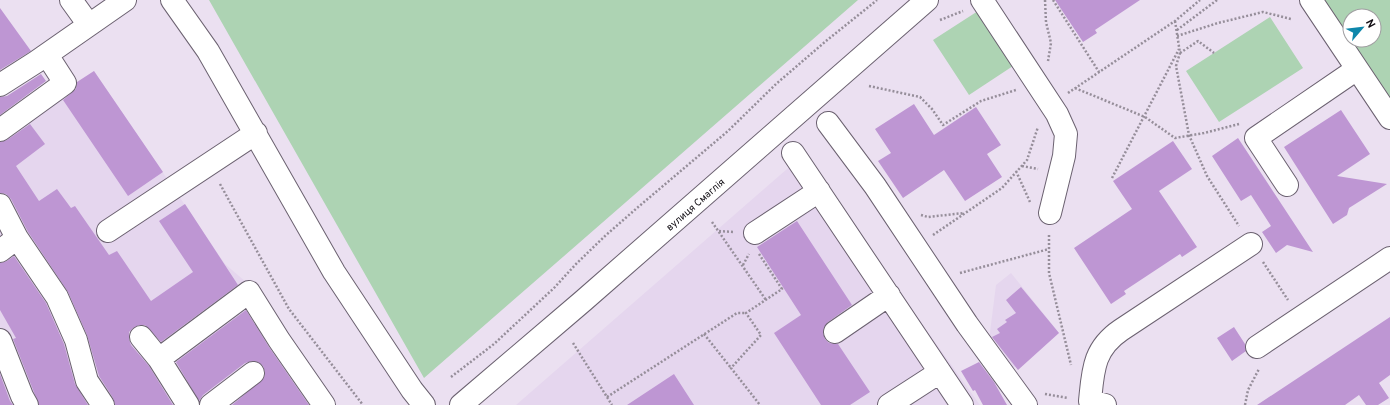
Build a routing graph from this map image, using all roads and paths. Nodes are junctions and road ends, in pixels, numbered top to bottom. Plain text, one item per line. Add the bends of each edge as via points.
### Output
1 (71, 0) edge
2 (125, 0) edge
3 (172, 0) edge
4 (877, 0) edge
5 (927, 0) edge
6 (982, 0) edge
7 (1045, 0) edge
8 (1053, 0) edge
9 (1200, 0) edge
10 (1216, 0) edge
11 (1311, 0) edge
12 (1291, 19) dead end
13 (1175, 21) junction
14 (88, 25) junction
15 (1177, 30) junction
16 (1177, 36) junction
17 (1179, 48) junction
18 (1180, 53) junction
19 (1214, 53) dead end
20 (47, 55) junction
21 (1357, 69) junction
22 (1099, 72) junction
23 (0, 85) edge
24 (869, 86) dead end
25 (1075, 88) junction
26 (1044, 94) junction
27 (1145, 117) junction
28 (1390, 118) edge
29 (1244, 120) dead end
30 (828, 123) dead end
31 (1038, 126) dead end
32 (0, 130) edge
33 (256, 133) junction
34 (1189, 135) junction
35 (793, 153) dead end
36 (209, 164) junction
37 (1112, 178) dead end
38 (1287, 185) dead end
39 (819, 191) junction
40 (0, 205) edge
41 (891, 210) junction
42 (965, 213) junction
43 (1050, 213) joint
44 (712, 222) dead end
45 (108, 231) dead end
46 (17, 238) junction
47 (756, 242) joint
48 (1251, 244) junction
49 (917, 246) junction
50 (1049, 249) junction
51 (0, 251) edge
52 (1390, 258) edge
53 (938, 279) junction
54 (889, 295) junction
55 (766, 300) junction
56 (746, 314) junction
57 (1300, 318) junction
58 (835, 332) dead end
59 (704, 334) junction
60 (141, 337) dead end
61 (0, 340) edge
62 (573, 343) dead end
63 (1257, 347) dead end
64 (159, 359) junction
65 (731, 368) junction
66 (1072, 369) dead end
67 (253, 372) dead end
68 (940, 372) junction
69 (451, 377) dead end
70 (607, 396) junction
71 (1020, 397) edge
72 (20, 402) edge
73 (1097, 403) edge
74 (102, 405) edge
75 (188, 405) edge
76 (211, 405) edge
77 (324, 405) edge
78 (363, 405) edge
79 (424, 405) edge
80 (460, 405) edge
81 (612, 405) edge
82 (760, 405) edge
83 (890, 405) edge
84 (962, 405) edge

1 - 14 street
2 - 14 street
3 - 33 street via 208,51
4 - 69 path via 776,84 728,132 590,250 520,321
5 - 80 street, вулиця Смаглія via 584,301
6 - 26 street
7 - 26 path via 1046,22 1051,43
8 - 22 path
9 - 13 path
10 - 15 path
11 - 21 street
12 - 16 path via 1263,12
13 - 15 path
13 - 22 path
14 - 20 street
15 - 16 path
16 - 17 path
17 - 18 path
17 - 27 path
18 - 19 path via 1198,41
18 - 34 path via 1176,66
20 - 23 street
20 - 32 street via 65,83
21 - 28 street
21 - 38 street via 1256,138
22 - 25 path
24 - 26 path via 920,97 932,108 943,125 981,101
25 - 26 path
25 - 27 path
26 - 43 street via 1066,134 1064,156
27 - 34 path via 1175,138
27 - 37 path
29 - 34 path via 1237,124
30 - 41 street
31 - 42 path via 1027,160 1002,188
33 - 36 street
33 - 79 street via 334,272
34 - 48 path via 1208,176
35 - 39 street
36 - 45 street
36 - 78 path via 289,309
39 - 47 street
39 - 54 street
40 - 46 street
41 - 42 path via 928,216
41 - 49 street
42 - 49 path
43 - 50 path
44 - 55 path
46 - 51 street
46 - 74 street via 57,297 76,340 87,381
47 - 55 path via 782,289
48 - 57 path
48 - 73 street via 1112,337 1096,359
49 - 53 street
50 - 53 path
50 - 66 path via 1049,273 1053,294
52 - 57 street
53 - 71 street
54 - 58 street
54 - 68 street
55 - 56 path
56 - 59 path via 737,313
56 - 65 path via 760,335
57 - 63 street
59 - 65 path
59 - 70 path
60 - 64 street
61 - 72 street
62 - 70 path
64 - 75 street
64 - 77 street via 249,292
65 - 82 path
67 - 76 street
68 - 83 street
68 - 84 street
70 - 81 path
71 - 73 path

